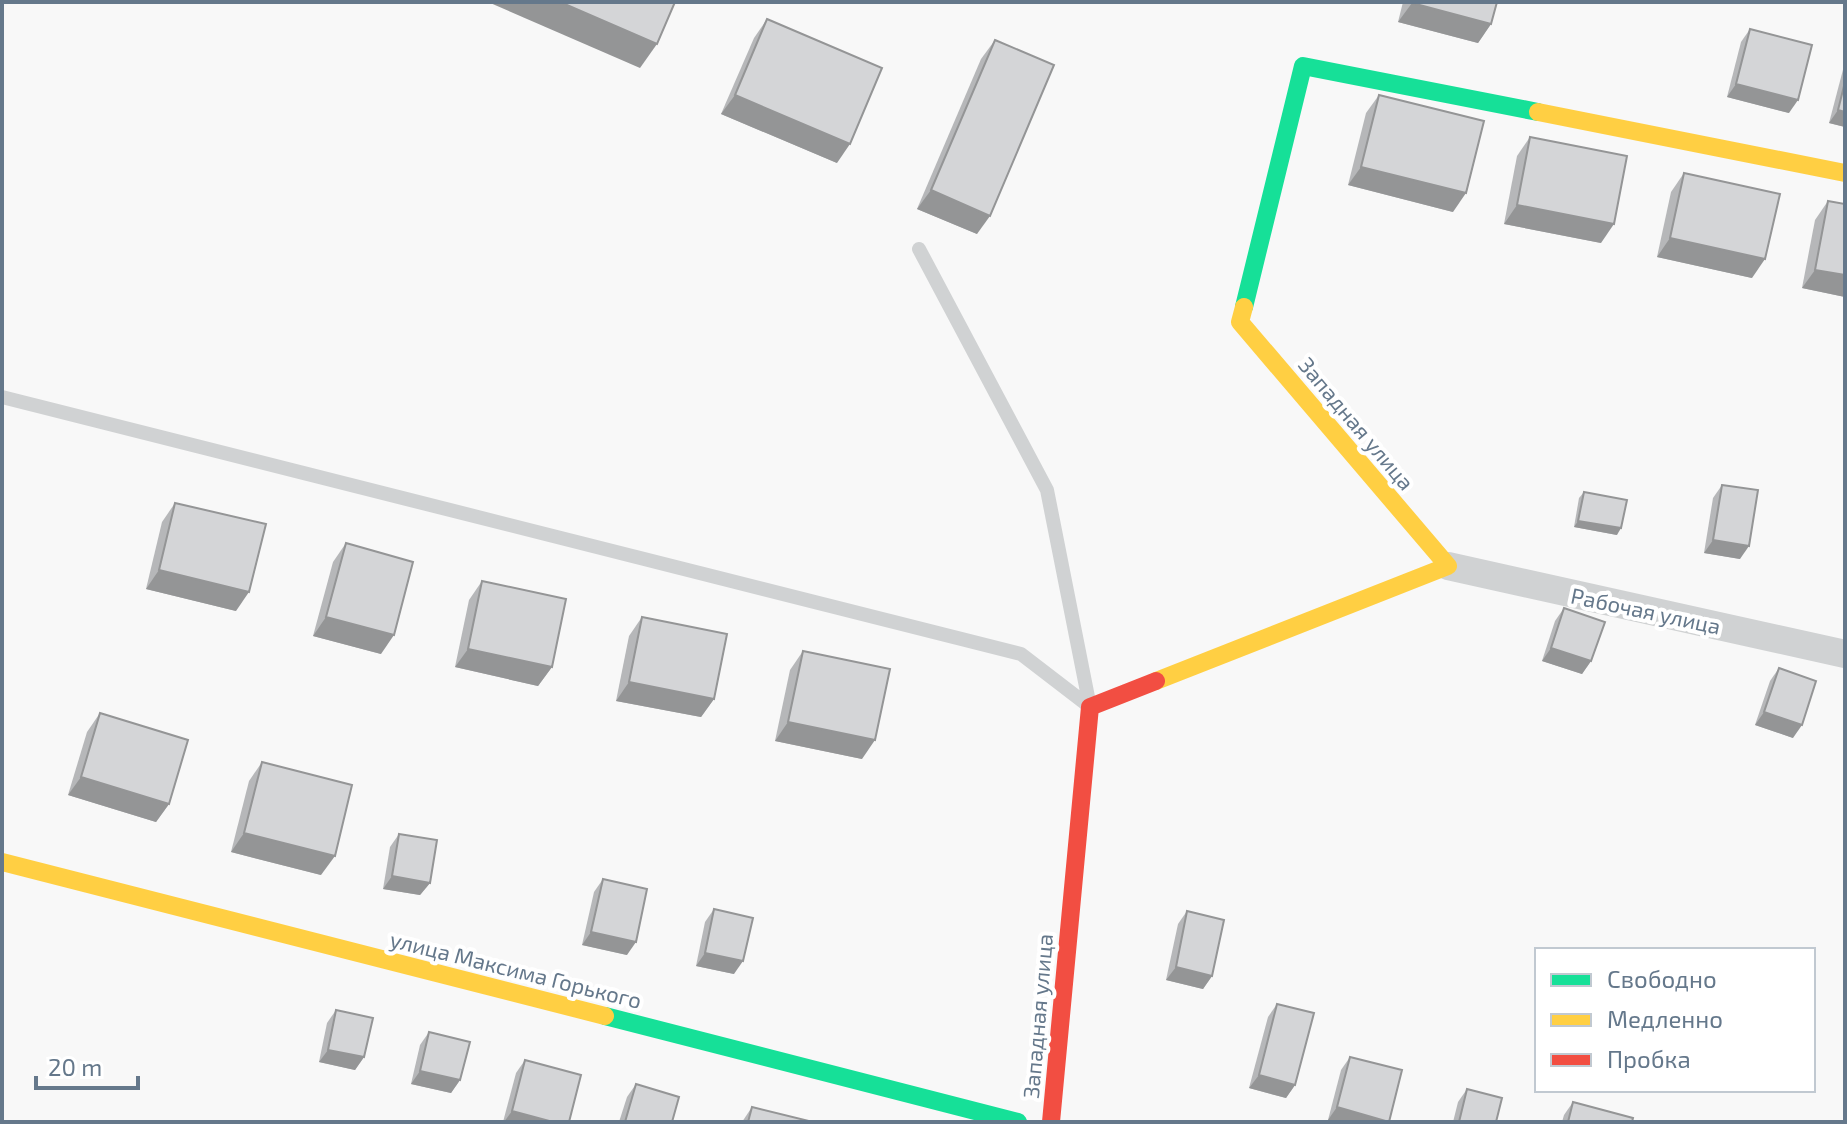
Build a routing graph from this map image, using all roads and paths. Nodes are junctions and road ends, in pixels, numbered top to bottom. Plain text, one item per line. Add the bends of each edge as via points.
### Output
1 (1845, 173) edge
2 (919, 249) dead end
3 (2, 397) edge
4 (1448, 566) junction
5 (1845, 654) edge
6 (1090, 707) junction
7 (2, 862) edge
8 (1018, 1122) edge
9 (1051, 1122) edge

1 - 4 street, Западная улица via 1303,66 1240,322
2 - 6 lane via 1047,490
3 - 6 lane via 1021,654
4 - 5 street, Рабочая улица
4 - 6 street
6 - 9 street, Западная улица
7 - 8 street, улица Максима Горького

